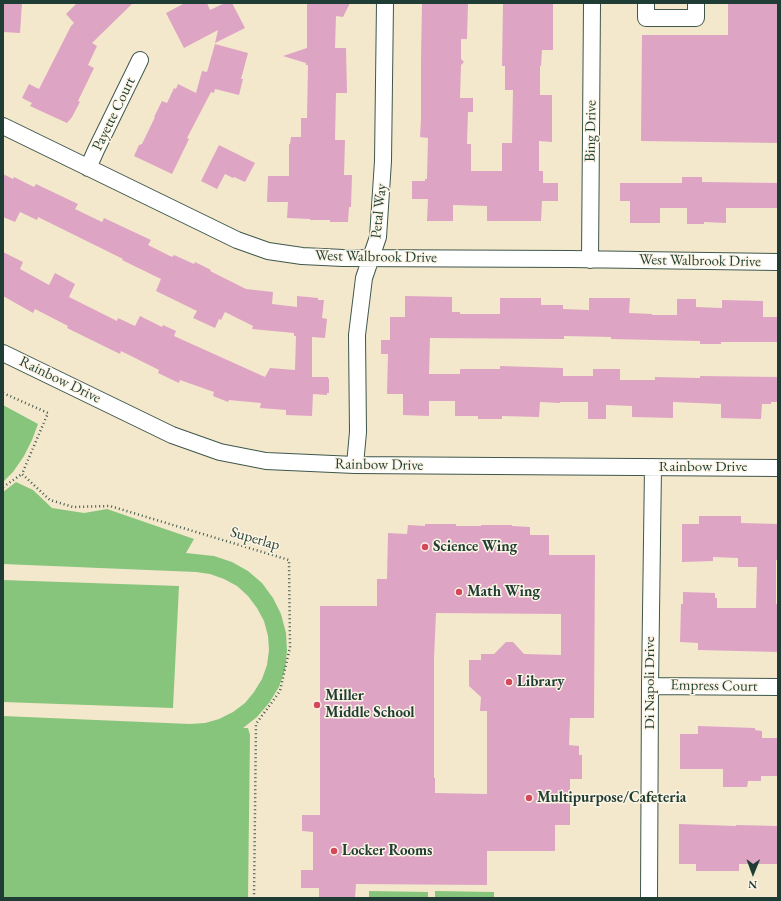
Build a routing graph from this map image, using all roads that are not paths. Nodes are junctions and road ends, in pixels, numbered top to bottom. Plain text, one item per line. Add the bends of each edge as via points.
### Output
1 (385, 3) edge
2 (592, 3) edge
3 (646, 3) edge
4 (696, 3) edge
5 (140, 60) dead end
6 (3, 126) edge
7 (88, 168) junction
8 (371, 258) junction
9 (590, 260) junction
10 (778, 262) edge
11 (3, 353) edge
12 (355, 465) junction
13 (653, 467) junction
14 (778, 468) edge
15 (650, 686) junction
16 (778, 687) edge
17 (649, 898) edge

1 - 8 street, Petal Way via 383,161 378,237
2 - 9 street, Bing Drive
3 - 4 street via 646,18 696,18
5 - 7 street, Payette Court
6 - 7 street, West Walbrook Drive
7 - 8 street, West Walbrook Drive via 236,240 268,251 302,256
8 - 9 street, West Walbrook Drive
8 - 12 street, Petal Way via 364,278 357,335 358,432
9 - 10 street, West Walbrook Drive
11 - 12 street, Rainbow Drive via 172,435 220,452 266,461
12 - 13 street, Rainbow Drive
13 - 14 street, Rainbow Drive
13 - 15 street, Di Napoli Drive
15 - 16 street, Empress Court
15 - 17 street, Di Napoli Drive

